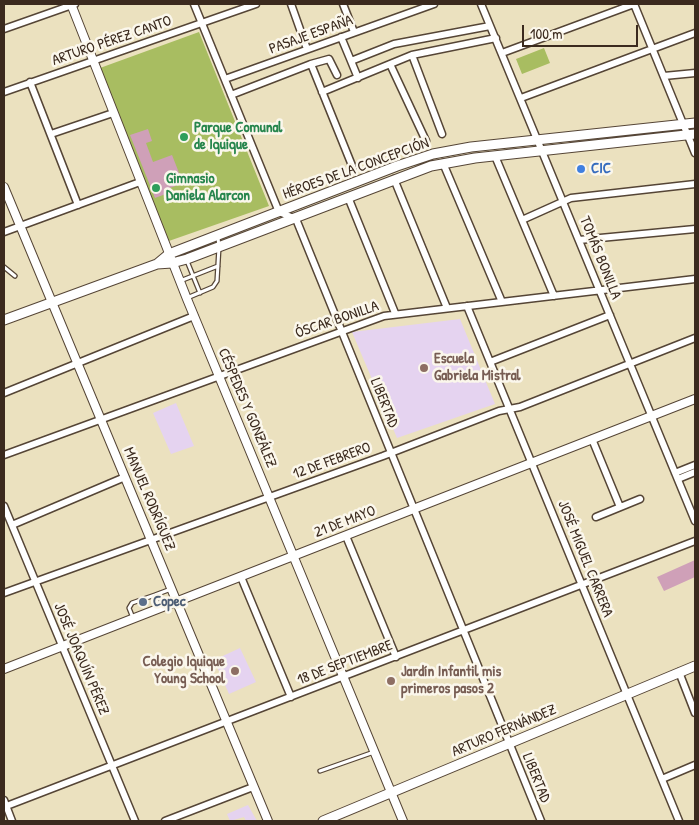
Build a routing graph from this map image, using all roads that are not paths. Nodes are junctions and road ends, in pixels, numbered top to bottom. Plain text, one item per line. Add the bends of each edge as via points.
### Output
1 (73, 4) edge
2 (194, 4) edge
3 (256, 4) edge
4 (291, 4) edge
5 (343, 4) edge
6 (434, 4) edge
7 (482, 4) edge
8 (634, 4) edge
9 (201, 23) junction
10 (490, 26) junction
11 (4, 29) edge
12 (354, 32) junction
13 (695, 34) edge
14 (341, 37) junction
15 (496, 38) junction
16 (307, 49) junction
17 (652, 49) junction
18 (502, 53) junction
19 (412, 55) junction
20 (93, 60) junction
21 (351, 62) junction
22 (311, 64) junction
23 (390, 64) junction
24 (695, 73) edge
25 (337, 75) dead end
26 (664, 76) junction
27 (358, 78) junction
28 (225, 79) junction
29 (30, 82) junction
30 (4, 92) edge
31 (322, 92) junction
32 (231, 95) junction
33 (521, 98) junction
34 (114, 113) junction
35 (695, 123) edge
36 (683, 124) junction
37 (51, 134) junction
38 (442, 134) dead end
39 (692, 135) edge
40 (538, 140) junction
41 (426, 141) dead end
42 (543, 151) junction
43 (695, 153) edge
44 (495, 156) junction
45 (443, 163) junction
46 (353, 168) dead end
47 (394, 178) junction
48 (140, 182) junction
49 (695, 184) edge
50 (4, 187) edge
51 (348, 197) junction
52 (563, 201) junction
53 (78, 205) junction
54 (279, 212) junction
55 (296, 219) junction
56 (522, 220) junction
57 (20, 226) junction
58 (695, 229) edge
59 (4, 232) edge
60 (218, 236) junction
61 (579, 240) junction
62 (219, 247) junction
63 (171, 259) junction
64 (187, 259) junction
65 (218, 266) junction
66 (4, 267) edge
67 (14, 276) dead end
68 (193, 276) junction
69 (695, 279) edge
70 (180, 281) junction
71 (600, 291) junction
72 (200, 293) junction
73 (554, 296) junction
74 (187, 299) junction
75 (52, 302) junction
76 (502, 302) junction
77 (467, 306) junction
78 (447, 308) junction
79 (395, 314) junction
80 (610, 315) junction
81 (194, 316) junction
82 (4, 320) edge
83 (341, 331) junction
84 (695, 338) edge
85 (77, 362) junction
86 (490, 362) junction
87 (630, 364) junction
88 (218, 375) junction
89 (4, 393) edge
90 (695, 398) edge
91 (510, 408) junction
92 (652, 416) junction
93 (100, 419) junction
94 (592, 439) junction
95 (391, 453) junction
96 (4, 455) edge
97 (532, 463) junction
98 (695, 465) edge
99 (695, 472) edge
100 (676, 476) junction
101 (125, 477) junction
102 (269, 497) junction
103 (640, 500) dead end
104 (4, 506) edge
105 (620, 507) junction
106 (414, 509) junction
107 (596, 517) dead end
108 (8, 522) edge
109 (695, 522) edge
110 (346, 536) junction
111 (151, 540) junction
112 (695, 541) edge
113 (293, 556) junction
114 (241, 577) junction
115 (35, 582) junction
116 (582, 585) junction
117 (172, 589) junction
118 (4, 593) edge
119 (155, 595) junction
120 (177, 602) junction
121 (160, 608) junction
122 (133, 619) junction
123 (463, 631) junction
124 (62, 647) junction
125 (396, 657) junction
126 (695, 666) edge
127 (4, 670) edge
128 (679, 672) junction
129 (343, 677) junction
130 (627, 694) junction
131 (291, 697) junction
132 (695, 713) edge
133 (226, 722) junction
134 (509, 744) junction
135 (374, 752) junction
136 (112, 765) junction
137 (695, 765) edge
138 (320, 771) dead end
139 (662, 779) junction
140 (253, 787) junction
141 (391, 793) junction
142 (5, 805) edge
143 (12, 821) edge
144 (136, 821) edge
145 (165, 821) edge
146 (268, 821) edge
147 (323, 821) edge
148 (403, 821) edge
149 (540, 821) edge
150 (679, 821) edge

1 - 11 street
1 - 20 street, CÉSPEDES Y GONZÁLEZ
2 - 9 street
3 - 9 street, ARTURO PÉREZ CANTO
4 - 16 street
5 - 12 street
6 - 12 street, PASAJE ESPAÑA
7 - 10 street, TOMÁS BONILLA
8 - 17 street
8 - 18 street
9 - 20 street, ARTURO PÉREZ CANTO
9 - 28 street
10 - 15 street, TOMÁS BONILLA
10 - 21 street via 394,44
12 - 14 street, PASAJE ESPAÑA
13 - 17 street
14 - 16 street, PASAJE ESPAÑA
14 - 21 street
15 - 18 street, TOMÁS BONILLA
15 - 19 street
16 - 28 street, PASAJE ESPAÑA
17 - 26 street
17 - 33 street
18 - 33 street, TOMÁS BONILLA
19 - 23 street
19 - 38 street
20 - 29 street, ARTURO PÉREZ CANTO
20 - 34 street, CÉSPEDES Y GONZÁLEZ
21 - 27 street
22 - 25 street via 329,59
22 - 31 street
22 - 32 street
23 - 27 street
23 - 41 street
24 - 26 street
26 - 36 street
27 - 31 street
28 - 32 street
29 - 30 street, ARTURO PÉREZ CANTO
29 - 37 street
31 - 46 street
32 - 54 street
33 - 40 street, TOMÁS BONILLA
34 - 37 street
34 - 48 street, CÉSPEDES Y GONZÁLEZ
35 - 36 main road, HÉROES DE LA CONCEPCIÓN
36 - 39 street
36 - 40 main road, HÉROES DE LA CONCEPCIÓN
37 - 53 street
39 - 42 main road, HÉROES DE LA CONCEPCIÓN
39 - 43 street
40 - 42 street, TOMÁS BONILLA
40 - 54 main road, HÉROES DE LA CONCEPCIÓN via 458,149 421,157
42 - 44 main road, HÉROES DE LA CONCEPCIÓN
42 - 52 street, TOMÁS BONILLA
44 - 45 main road, HÉROES DE LA CONCEPCIÓN
44 - 56 street
45 - 47 main road, HÉROES DE LA CONCEPCIÓN
45 - 76 street
47 - 51 main road, HÉROES DE LA CONCEPCIÓN
47 - 78 street
48 - 53 street
48 - 63 street, CÉSPEDES Y GONZÁLEZ
49 - 52 street via 573,197
50 - 57 street, MANUEL RODRÍGUEZ
51 - 55 main road, HÉROES DE LA CONCEPCIÓN
51 - 79 street
52 - 56 street
52 - 61 street, TOMÁS BONILLA
53 - 57 street
54 - 55 street
54 - 60 main road, HÉROES DE LA CONCEPCIÓN
55 - 62 main road, HÉROES DE LA CONCEPCIÓN
55 - 83 street, LIBERTAD
56 - 73 street
57 - 59 street
57 - 75 street, MANUEL RODRÍGUEZ
58 - 61 street
60 - 62 lane
60 - 63 main road, HÉROES DE LA CONCEPCIÓN
61 - 71 street, TOMÁS BONILLA
62 - 64 main road, HÉROES DE LA CONCEPCIÓN
62 - 65 lane
63 - 64 main road, HÉROES DE LA CONCEPCIÓN
63 - 70 street, CÉSPEDES Y GONZÁLEZ
63 - 75 main road, HÉROES DE LA CONCEPCIÓN
64 - 68 lane
65 - 68 lane
65 - 72 lane via 215,285
66 - 67 lane
68 - 70 lane
68 - 72 lane
69 - 71 street, ÓSCAR BONILLA
70 - 74 street, CÉSPEDES Y GONZÁLEZ
71 - 73 street, ÓSCAR BONILLA
71 - 80 street, TOMÁS BONILLA
72 - 74 lane
73 - 76 street, ÓSCAR BONILLA
74 - 81 street, CÉSPEDES Y GONZÁLEZ
75 - 82 main road, HÉROES DE LA CONCEPCIÓN
75 - 85 street, MANUEL RODRÍGUEZ
76 - 77 street, ÓSCAR BONILLA
77 - 78 street, ÓSCAR BONILLA
77 - 86 street, JOSÉ MIGUEL CARRERA
78 - 79 street, ÓSCAR BONILLA
79 - 83 street, ÓSCAR BONILLA
80 - 86 street
80 - 87 street, TOMÁS BONILLA
81 - 85 street
81 - 88 street, CÉSPEDES Y GONZÁLEZ
83 - 88 street, ÓSCAR BONILLA
83 - 95 street, LIBERTAD
84 - 87 street, 12 DE FEBRERO
85 - 89 street
85 - 93 street, MANUEL RODRÍGUEZ
86 - 91 street, JOSÉ MIGUEL CARRERA
87 - 91 street, 12 DE FEBRERO
87 - 92 street, TOMÁS BONILLA
88 - 93 street, ÓSCAR BONILLA
88 - 102 street, CÉSPEDES Y GONZÁLEZ
90 - 92 street, 21 DE MAYO
91 - 95 street, 12 DE FEBRERO
91 - 97 street, JOSÉ MIGUEL CARRERA
92 - 94 street, 21 DE MAYO
92 - 100 street, TOMÁS BONILLA
93 - 96 street, ÓSCAR BONILLA
93 - 101 street, MANUEL RODRÍGUEZ
94 - 97 street, 21 DE MAYO
94 - 105 street
95 - 102 street, 12 DE FEBRERO
95 - 106 street, LIBERTAD
97 - 106 street, 21 DE MAYO
97 - 116 street, JOSÉ MIGUEL CARRERA
98 - 100 street
99 - 100 street
100 - 109 street, TOMÁS BONILLA
101 - 108 street
101 - 111 street, MANUEL RODRÍGUEZ
102 - 111 street, 12 DE FEBRERO
102 - 113 street, CÉSPEDES Y GONZÁLEZ
103 - 105 street
104 - 108 street, JOSÉ JOAQUÍN PÉREZ
105 - 107 street
106 - 110 street, 21 DE MAYO
106 - 123 street, LIBERTAD
108 - 115 street, JOSÉ JOAQUÍN PÉREZ
110 - 113 street, 21 DE MAYO
110 - 125 street
111 - 115 street, 12 DE FEBRERO
111 - 117 street, MANUEL RODRÍGUEZ
112 - 116 street, 18 DE SEPTIEMBRE
113 - 114 street, 21 DE MAYO
113 - 129 street, CÉSPEDES Y GONZÁLEZ
114 - 120 street, 21 DE MAYO
114 - 131 street
115 - 118 street, 12 DE FEBRERO
115 - 124 street, JOSÉ JOAQUÍN PÉREZ
116 - 123 street, 18 DE SEPTIEMBRE
116 - 130 street, JOSÉ MIGUEL CARRERA
117 - 119 lane
117 - 120 street, MANUEL RODRÍGUEZ
119 - 121 lane
119 - 122 lane via 130,605
120 - 121 street, 21 DE MAYO
120 - 133 street, MANUEL RODRÍGUEZ
121 - 122 street, 21 DE MAYO
122 - 124 street, 21 DE MAYO
123 - 125 street, 18 DE SEPTIEMBRE
123 - 134 street, LIBERTAD
124 - 127 street, 21 DE MAYO
124 - 136 street, JOSÉ JOAQUÍN PÉREZ
125 - 129 street, 18 DE SEPTIEMBRE
126 - 128 main road, ARTURO FERNÁNDEZ
128 - 130 main road, ARTURO FERNÁNDEZ
128 - 132 street
129 - 131 street, 18 DE SEPTIEMBRE
129 - 135 street, CÉSPEDES Y GONZÁLEZ
130 - 134 main road, ARTURO FERNÁNDEZ
130 - 139 street, JOSÉ MIGUEL CARRERA
131 - 133 street, 18 DE SEPTIEMBRE
133 - 136 street, 18 DE SEPTIEMBRE
133 - 140 street, MANUEL RODRÍGUEZ
134 - 141 main road, ARTURO FERNÁNDEZ
134 - 149 street, LIBERTAD
135 - 138 lane
135 - 141 street, CÉSPEDES Y GONZÁLEZ
136 - 142 street, 18 DE SEPTIEMBRE
136 - 144 street, JOSÉ JOAQUÍN PÉREZ
137 - 139 street
139 - 150 street, JOSÉ MIGUEL CARRERA
140 - 145 street
140 - 146 street, MANUEL RODRÍGUEZ
141 - 147 main road, ARTURO FERNÁNDEZ
141 - 148 street, CÉSPEDES Y GONZÁLEZ
142 - 143 street

